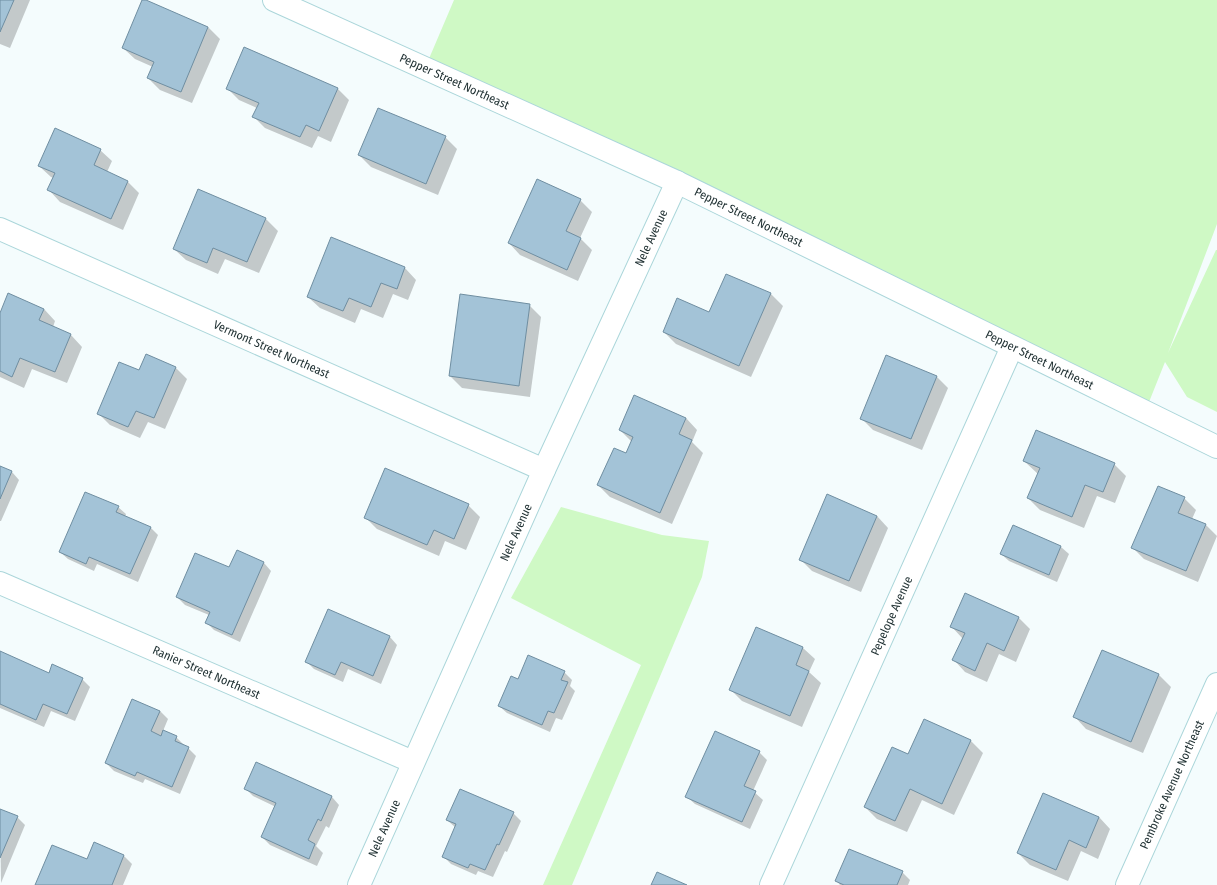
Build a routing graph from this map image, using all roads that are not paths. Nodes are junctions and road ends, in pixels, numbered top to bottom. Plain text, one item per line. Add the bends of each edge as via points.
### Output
1 (274, 0) edge
2 (677, 182) junction
3 (0, 229) edge
4 (1012, 347) junction
5 (1217, 447) edge
6 (544, 470) junction
7 (0, 583) edge
8 (1217, 684) edge
9 (413, 762) junction
10 (359, 885) edge
11 (771, 885) edge
12 (1127, 885) edge

1 - 2 street, Pepper Street Northeast
2 - 4 street, Pepper Street Northeast
2 - 6 street, Nele Avenue
3 - 6 street, Vermont Street Northeast
4 - 5 street, Pepper Street Northeast
4 - 11 street, Pepelope Avenue
6 - 9 street, Nele Avenue
7 - 9 street, Ranier Street Northeast
8 - 12 street, Pembroke Avenue Northeast
9 - 10 street, Nele Avenue

